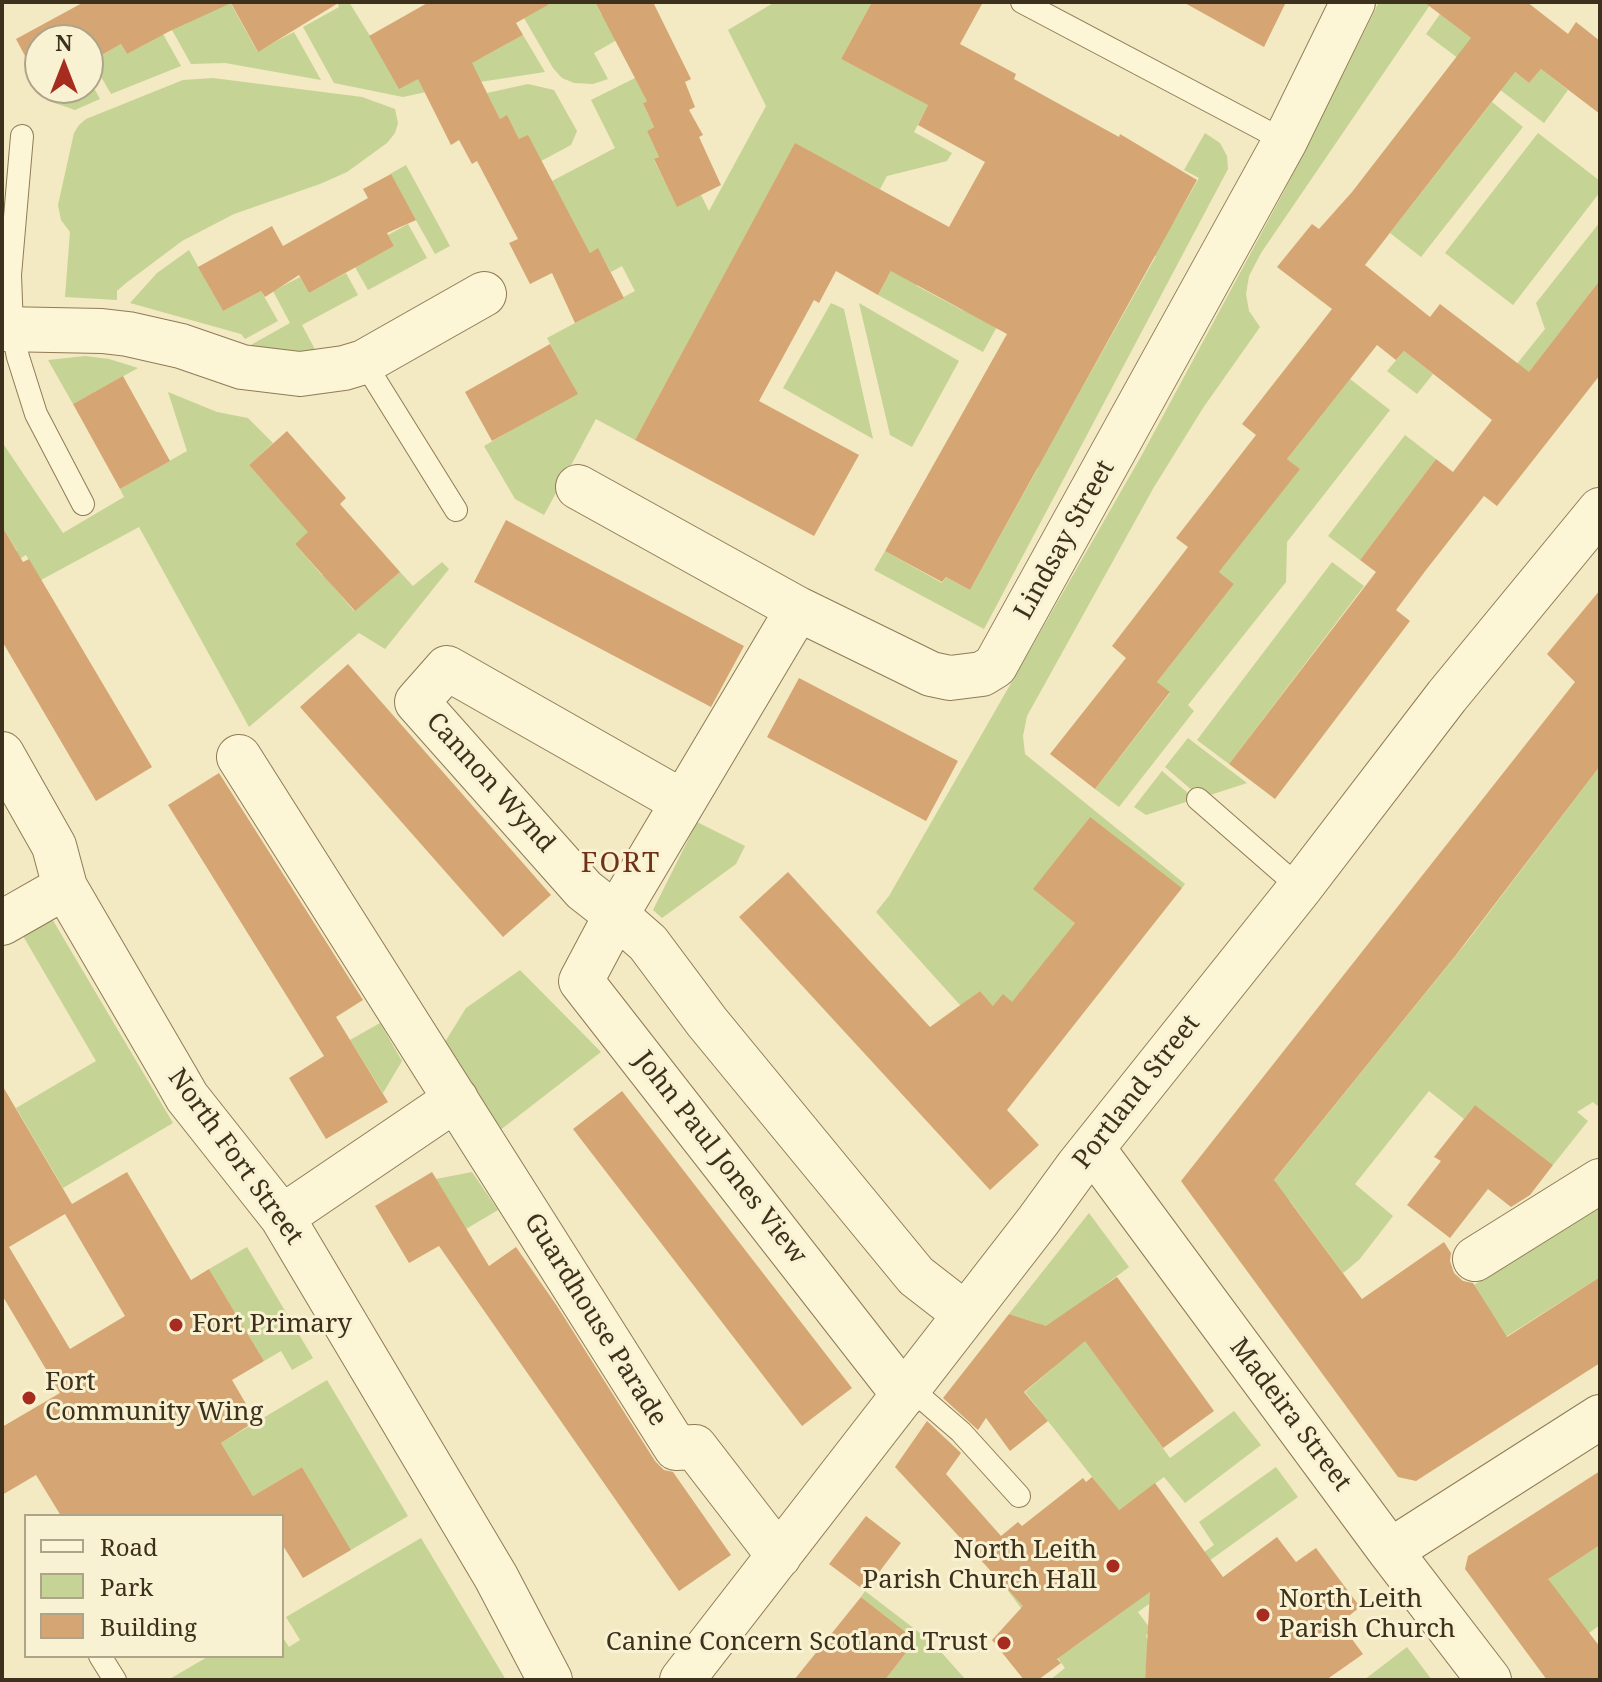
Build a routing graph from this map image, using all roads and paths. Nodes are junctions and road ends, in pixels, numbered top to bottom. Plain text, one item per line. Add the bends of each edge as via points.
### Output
1 (1022, 2) edge
2 (1353, 2) edge
3 (22, 136) dead end
4 (1285, 141) junction
5 (484, 294) dead end
6 (7, 328) edge
7 (364, 362) junction
8 (578, 487) dead end
9 (83, 504) dead end
10 (456, 510) dead end
11 (1599, 512) edge
12 (798, 609) junction
13 (2, 754) edge
14 (239, 757) dead end
15 (1198, 799) dead end
16 (681, 801) junction
17 (65, 887) junction
18 (1300, 888) junction
19 (616, 915) junction
20 (2, 923) edge
21 (456, 1099) junction
22 (1093, 1149) junction
23 (1600, 1181) edge
24 (282, 1217) junction
25 (1475, 1259) dead end
26 (965, 1314) junction
27 (906, 1391) junction
28 (1600, 1417) edge
29 (1019, 1496) dead end
30 (1390, 1551) junction
31 (779, 1556) junction
32 (101, 1658) edge
33 (115, 1680) edge
34 (550, 1680) edge
35 (682, 1680) edge
36 (1489, 1680) edge

1 - 4 lane
2 - 4 street, Lindsay Street
3 - 6 lane
4 - 12 street, Lindsay Street via 995,666 966,677 931,674
5 - 7 street
6 - 7 street via 128,334 279,373 323,372
6 - 9 lane via 36,414
7 - 10 lane
8 - 12 street, Lindsay Street
11 - 18 street, Portland Street via 1447,696
12 - 16 street, John Paul Jones View
13 - 17 street, North Fort Street via 54,846
14 - 21 street, Guardhouse Parade
15 - 18 lane
16 - 19 street, John Paul Jones View
16 - 19 street, Cannon Wynd via 447,668 417,702 584,890
17 - 20 street
17 - 24 street, North Fort Street via 187,1097
18 - 22 street, Portland Street
19 - 26 street via 648,943 916,1276
19 - 27 street, John Paul Jones View via 581,981
21 - 24 street
21 - 31 street, Guardhouse Parade via 676,1448 695,1447
22 - 26 street, Portland Street
22 - 30 street, Madeira Street
23 - 25 street
24 - 34 street, North Fort Street via 496,1577
26 - 27 street, Portland Street
27 - 29 lane via 961,1432
27 - 31 street, Portland Street
28 - 30 street
30 - 36 street, Madeira Street
31 - 35 street, Portland Street
32 - 33 lane

